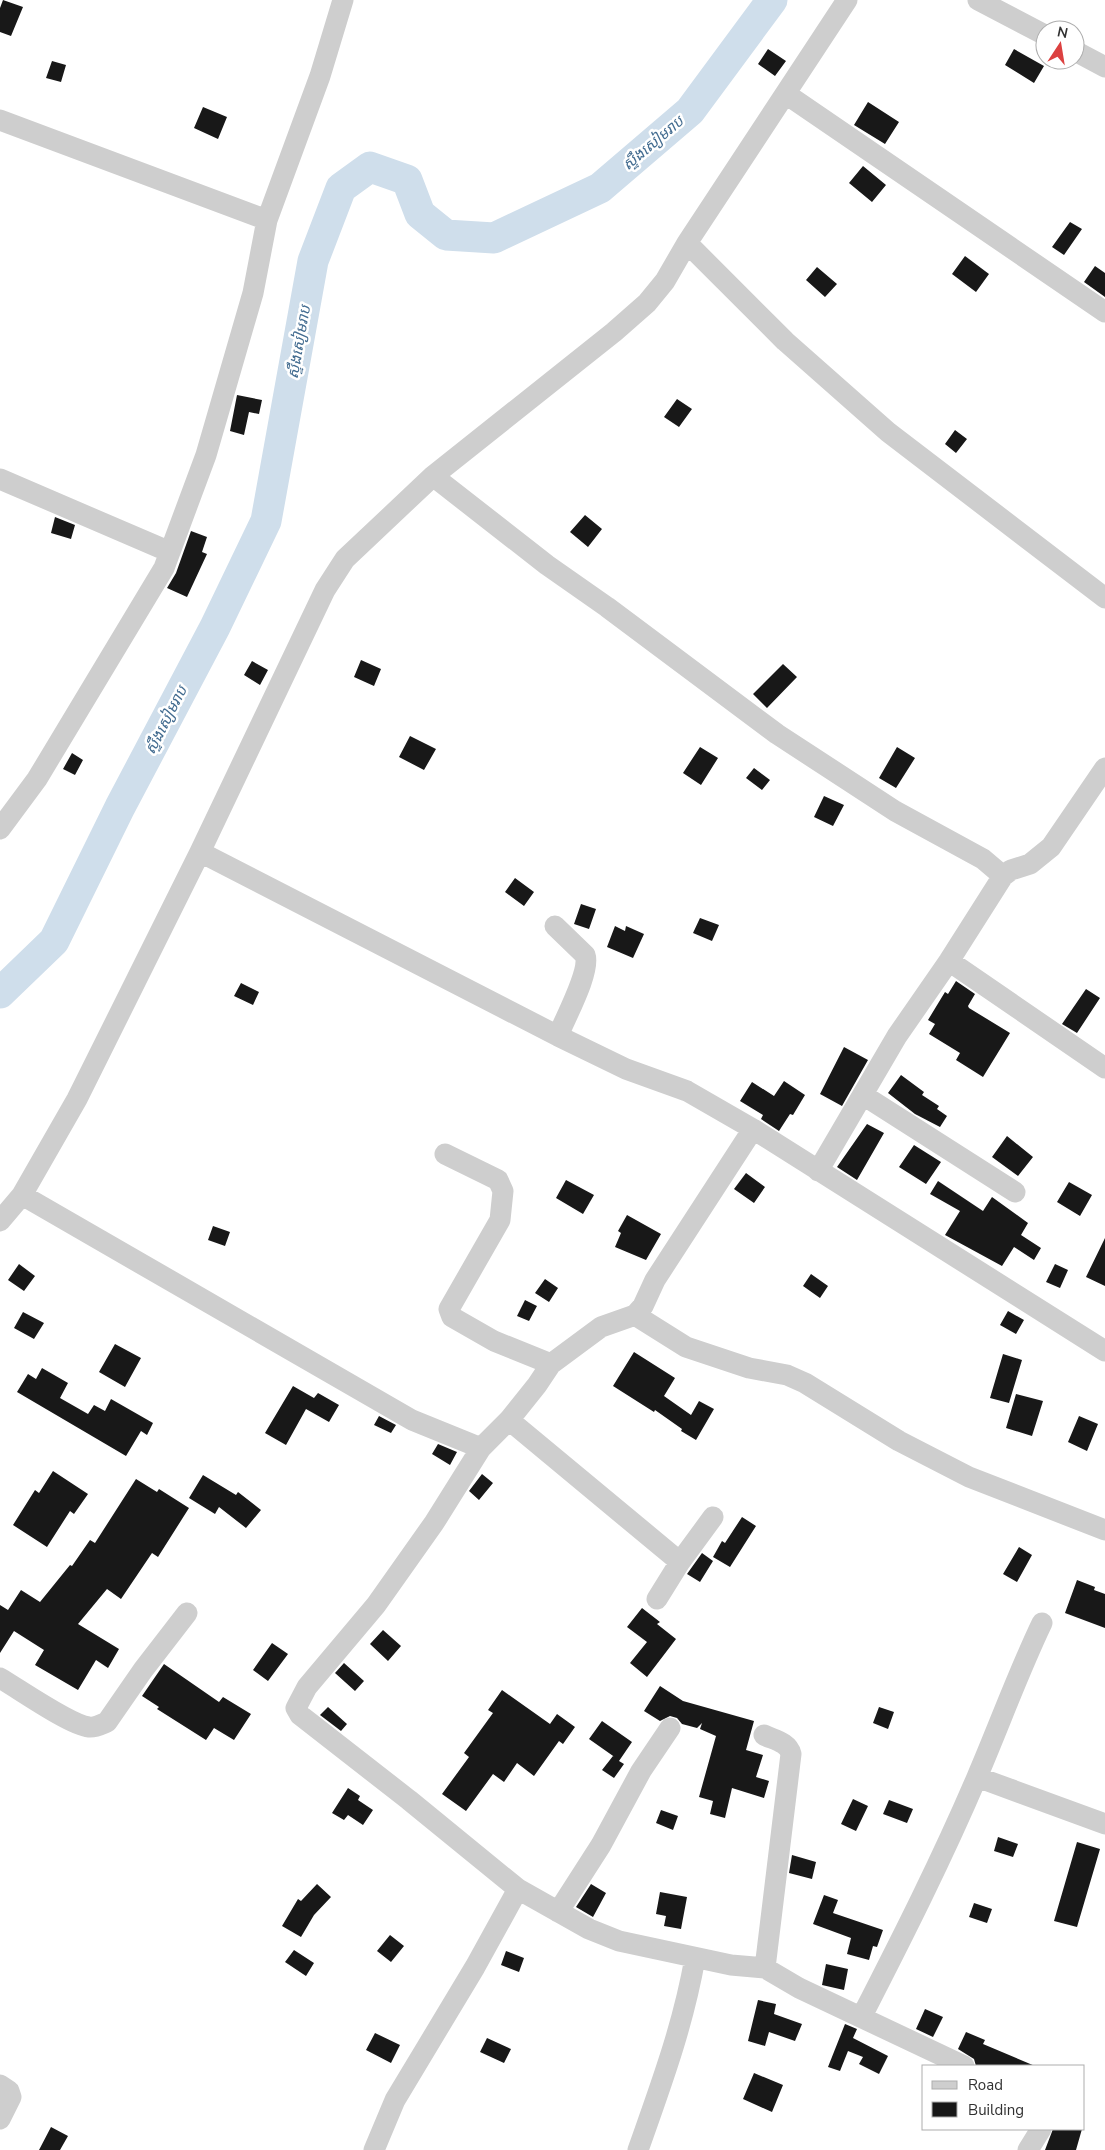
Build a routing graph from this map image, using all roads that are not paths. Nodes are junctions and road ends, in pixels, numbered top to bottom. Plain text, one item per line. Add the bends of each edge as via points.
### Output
1 (343, 0) edge
2 (847, 0) edge
3 (978, 0) edge
4 (1035, 30) edge
5 (1085, 56) edge
6 (1105, 66) edge
7 (786, 94) junction
8 (0, 120) edge
9 (267, 220) junction
10 (687, 243) junction
11 (1105, 312) edge
12 (433, 476) junction
13 (0, 479) edge
14 (170, 552) junction
15 (1105, 598) edge
16 (1105, 768) edge
17 (0, 828) edge
18 (200, 852) junction
19 (1003, 876) junction
20 (555, 926) dead end
21 (949, 961) junction
22 (558, 1036) junction
23 (1105, 1068) edge
24 (863, 1095) junction
25 (753, 1129) junction
26 (445, 1154) dead end
27 (818, 1171) junction
28 (1015, 1192) dead end
29 (22, 1195) junction
30 (0, 1221) edge
31 (635, 1315) junction
32 (1105, 1351) edge
33 (551, 1364) junction
34 (509, 1420) junction
35 (481, 1448) junction
36 (713, 1517) dead end
37 (1105, 1530) edge
38 (680, 1562) junction
39 (657, 1599) dead end
40 (187, 1613) dead end
41 (1042, 1623) dead end
42 (0, 1678) edge
43 (670, 1728) dead end
44 (764, 1735) dead end
45 (978, 1777) junction
46 (1105, 1824) edge
47 (518, 1889) junction
48 (558, 1912) junction
49 (695, 1958) junction
50 (765, 1968) junction
51 (862, 2016) junction
52 (962, 2065) edge
53 (0, 2085) edge
54 (0, 2118) edge
55 (1040, 2130) edge
56 (374, 2150) edge
57 (638, 2150) edge
58 (1028, 2150) edge

1 - 9 street via 320,76
2 - 7 street
3 - 4 street
5 - 6 street
7 - 10 street
7 - 11 street
8 - 9 street
9 - 14 street via 253,293 206,455
10 - 12 street via 665,281 647,303
10 - 15 street via 785,341 888,432
12 - 18 street via 345,559 325,590
12 - 19 street via 777,734 895,811 983,859
13 - 14 street
14 - 17 street via 164,568 80,710 37,779
16 - 19 street via 1051,847 1030,864
18 - 22 street
18 - 29 street via 77,1099
19 - 21 street
20 - 22 street via 587,960
21 - 23 street
21 - 24 street via 897,1036
22 - 25 street via 626,1069 688,1091
24 - 27 street
24 - 28 street
25 - 27 street
25 - 31 street
26 - 33 street via 498,1180 503,1191 500,1220 449,1309 452,1317 494,1341
27 - 32 street
29 - 30 street
29 - 35 street via 412,1420
31 - 33 street via 601,1327
31 - 37 street via 686,1347 805,1383 899,1441 969,1477
33 - 34 street
34 - 35 street
34 - 38 street
35 - 47 street via 434,1523 376,1605 307,1687 296,1708 300,1715
36 - 38 street
38 - 39 street
40 - 42 street via 107,1722 99,1726 88,1727 69,1719
41 - 45 street
43 - 48 street
44 - 50 street via 786,1745 791,1754
45 - 46 street
45 - 51 street via 924,1895
47 - 48 street
47 - 56 street via 395,2100
48 - 49 street via 619,1941
49 - 50 street
49 - 57 street via 676,2043
50 - 51 street via 799,1988
51 - 52 street
53 - 54 street via 9,2091 11,2097
55 - 58 street

